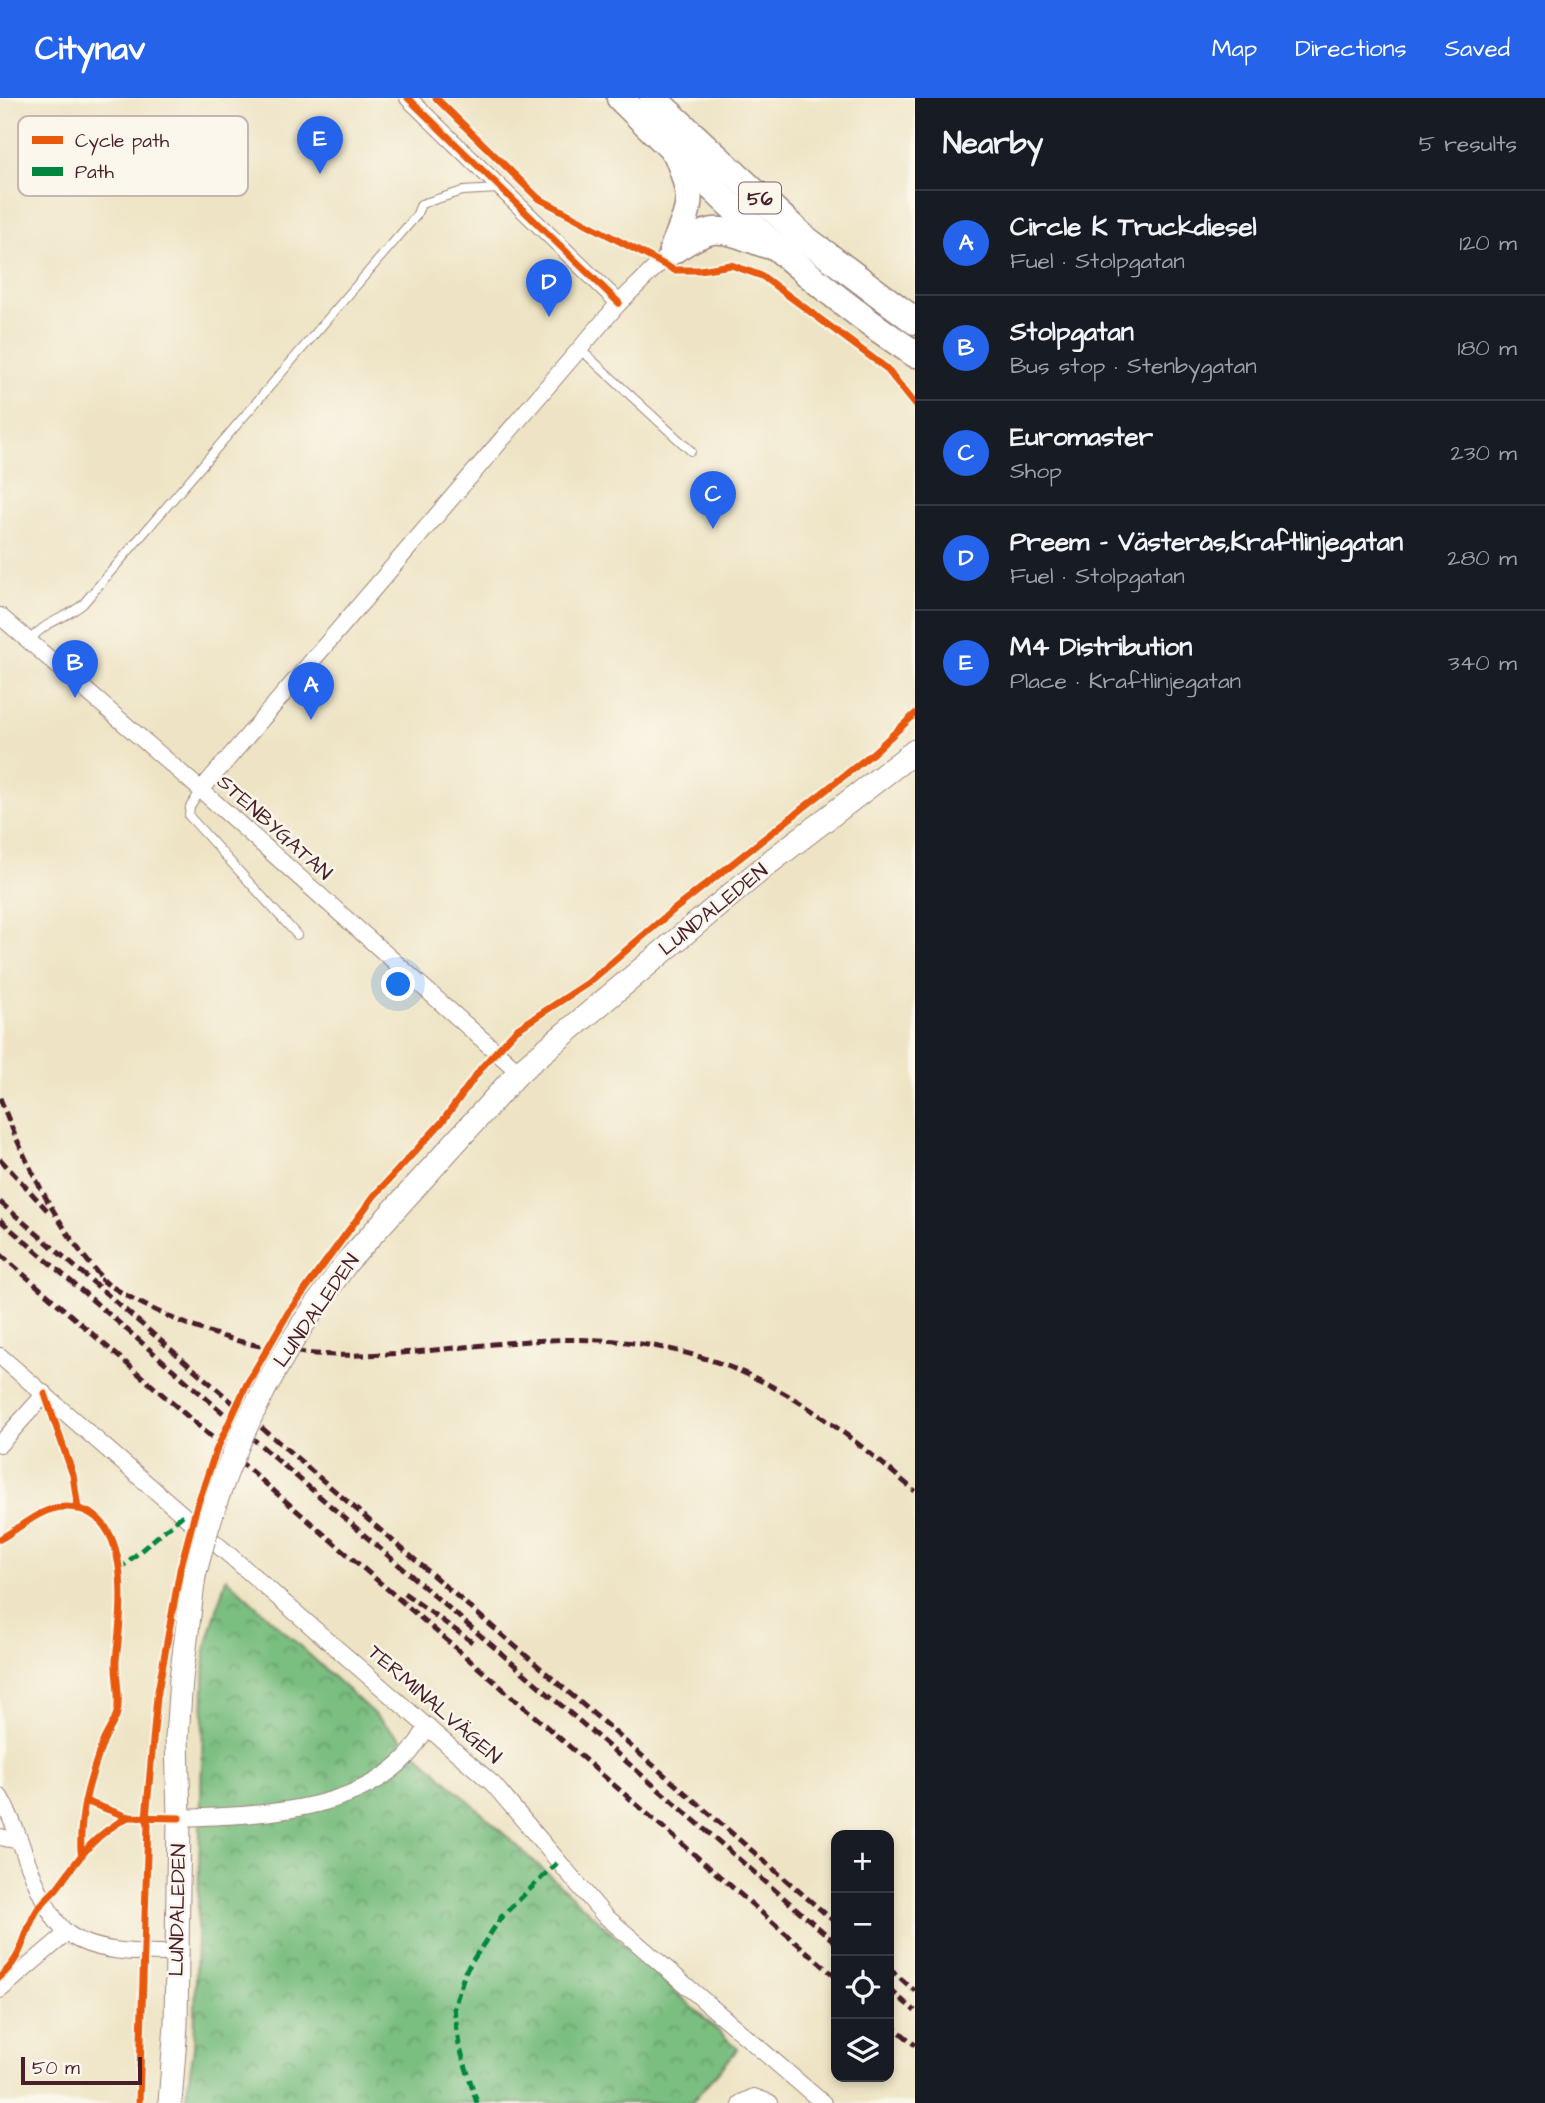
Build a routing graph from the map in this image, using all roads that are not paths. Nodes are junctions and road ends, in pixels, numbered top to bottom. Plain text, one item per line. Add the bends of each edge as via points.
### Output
1 (408, 98) edge
2 (620, 98) edge
3 (653, 98) edge
4 (676, 153) junction
5 (502, 189) junction
6 (774, 247) junction
7 (672, 251) junction
8 (620, 303) junction
9 (915, 321) edge
10 (580, 349) junction
11 (915, 354) edge
12 (691, 451) dead end
13 (0, 616) edge
14 (29, 641) junction
15 (915, 753) edge
16 (201, 790) junction
17 (297, 936) dead end
18 (519, 1072) junction
19 (0, 1356) edge
20 (45, 1394) junction
21 (0, 1444) edge
22 (428, 1726) junction
23 (0, 1797) edge
24 (179, 1818) junction
25 (0, 1837) edge
26 (19, 1841) junction
27 (67, 1933) junction
28 (175, 1953) junction
29 (0, 1990) edge
30 (170, 2103) edge
31 (741, 2103) edge
32 (770, 2103) edge
33 (823, 2103) edge

1 - 5 street
2 - 4 highway, 56
3 - 9 highway, 56 via 803,237
4 - 6 highway, 56
4 - 7 highway via 690,191
5 - 8 street
5 - 14 lane via 463,191 421,205 83,604 41,626
6 - 7 highway via 709,229
6 - 11 highway, 56
7 - 8 street
8 - 10 street
10 - 12 lane
10 - 16 street
13 - 14 street, STENBYGATAN
14 - 16 street, STENBYGATAN
15 - 18 main road, LUNDALEDEN via 770,862
16 - 17 lane via 189,816
16 - 18 street, STENBYGATAN
18 - 24 main road, LUNDALEDEN, bridge via 347,1262 303,1324 247,1421 220,1481 194,1576 177,1737
19 - 20 street, TERMINALVÄGEN
20 - 21 street
20 - 22 street, TERMINALVÄGEN
22 - 24 street via 407,1757 346,1794 309,1807 260,1815
22 - 33 street, TERMINALVÄGEN via 493,1784 603,1914
23 - 26 street
24 - 28 main road, LUNDALEDEN
25 - 26 street
26 - 27 street
27 - 28 street via 129,1954
27 - 29 street
28 - 30 main road, LUNDALEDEN
31 - 32 street via 754,2097

